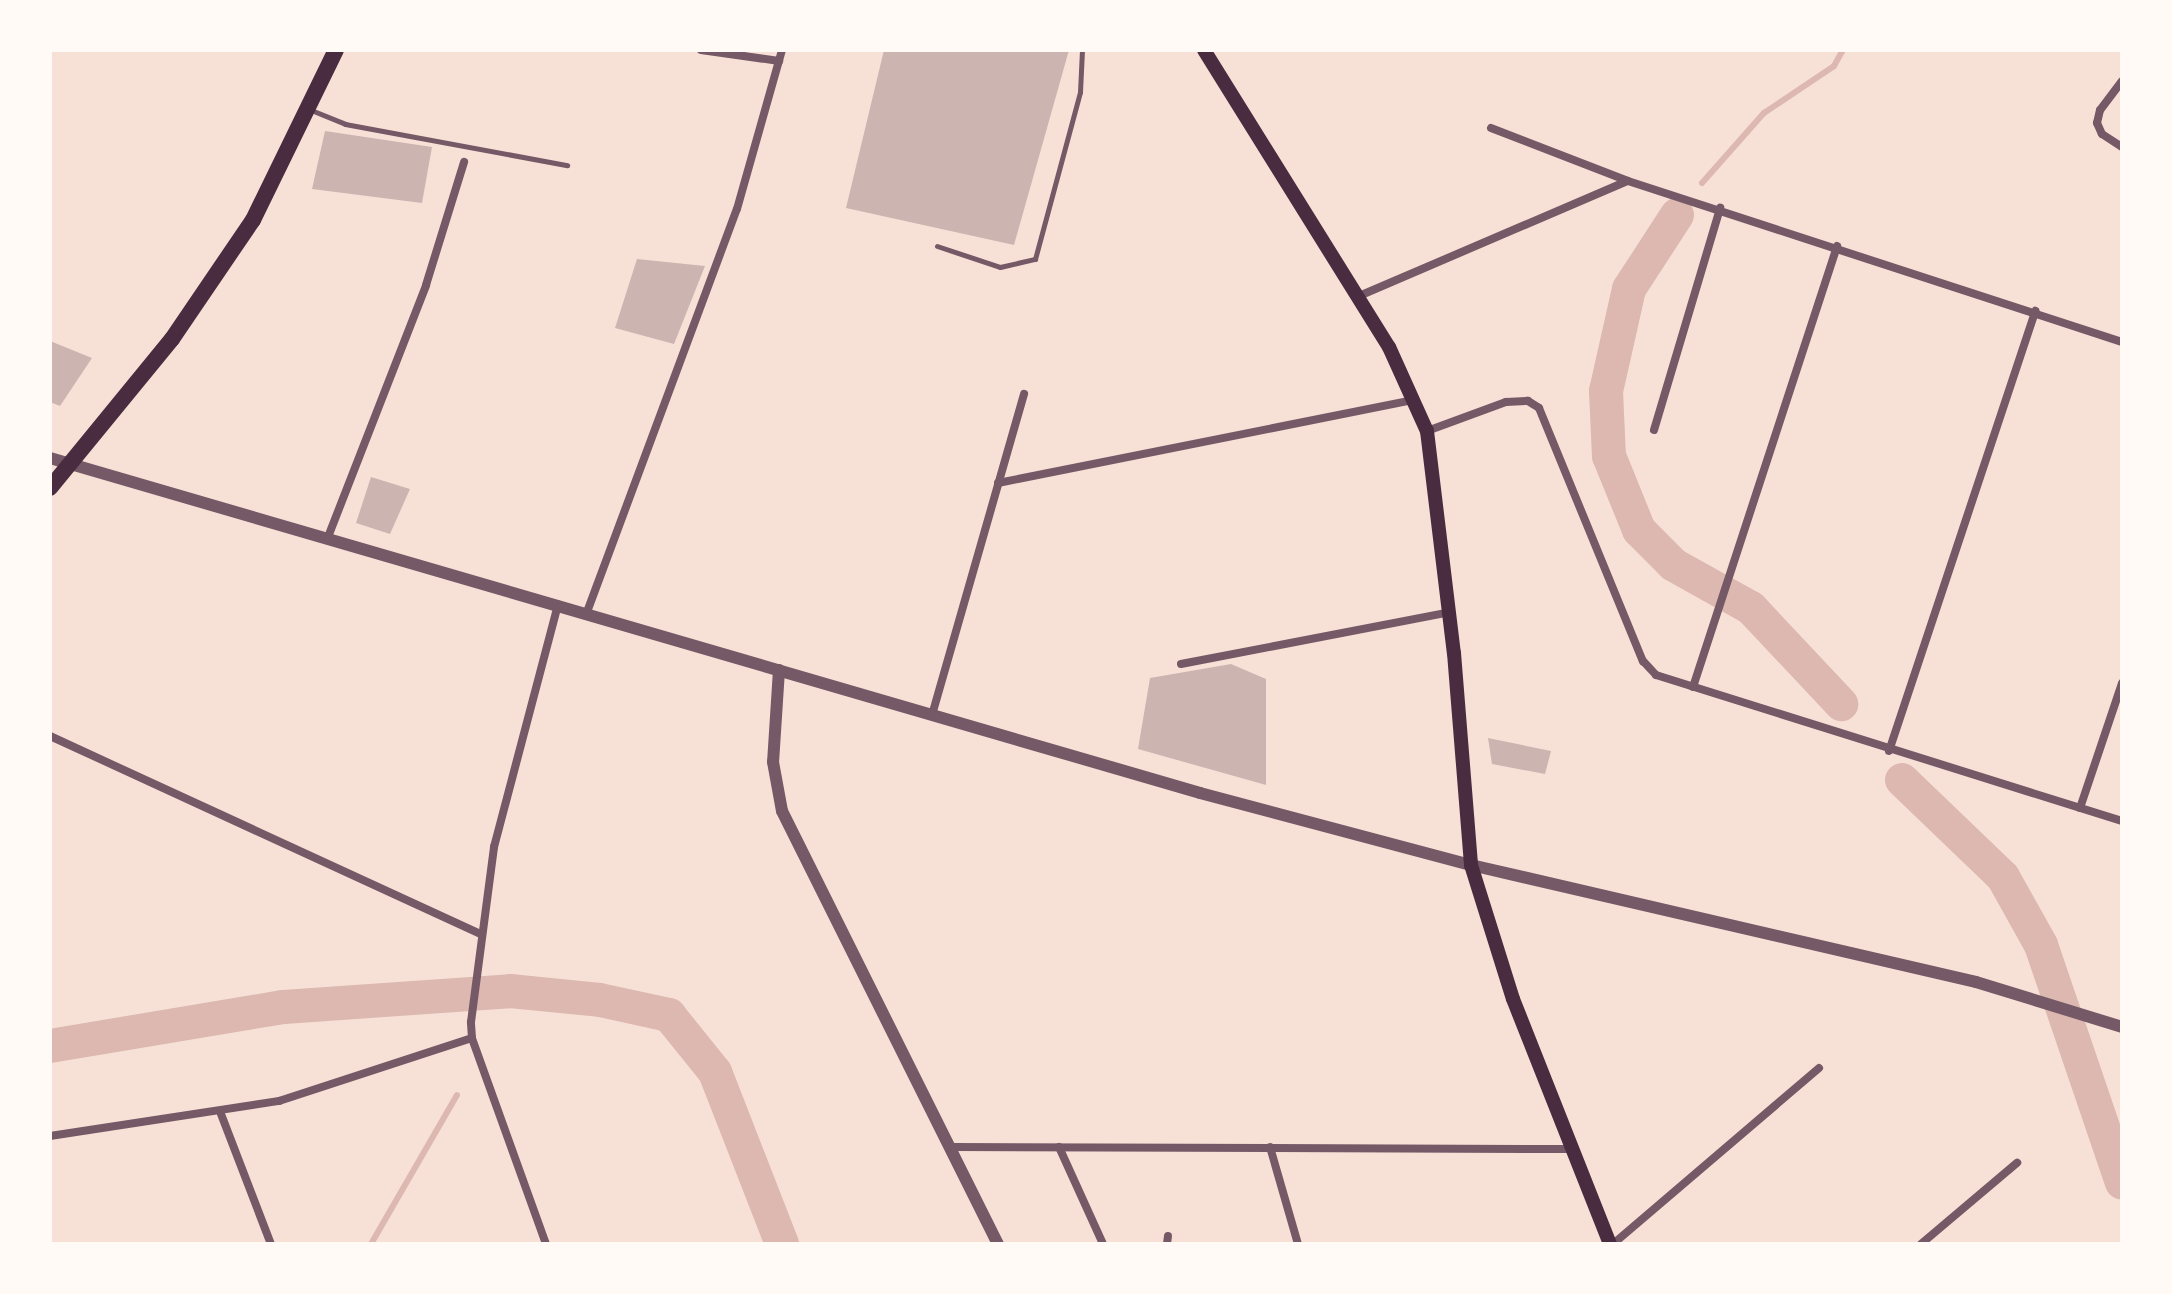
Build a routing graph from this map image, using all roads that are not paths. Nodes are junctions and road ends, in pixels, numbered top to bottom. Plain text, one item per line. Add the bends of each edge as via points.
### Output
1 (336, 50) edge
2 (701, 50) edge
3 (782, 50) edge
4 (1082, 50) edge
5 (1204, 50) edge
6 (779, 61) junction
7 (2122, 81) edge
8 (311, 110) junction
9 (1491, 128) dead end
10 (2122, 147) edge
11 (464, 162) dead end
12 (567, 165) dead end
13 (1628, 181) junction
14 (1720, 208) junction
15 (937, 246) dead end
16 (1837, 246) junction
17 (1359, 296) junction
18 (2035, 311) junction
19 (2122, 342) edge
20 (1024, 394) dead end
21 (1415, 400) junction
22 (1654, 430) dead end
23 (1427, 431) junction
24 (50, 458) edge
25 (74, 463) junction
26 (998, 483) junction
27 (50, 488) edge
28 (328, 537) junction
29 (558, 604) junction
30 (587, 612) junction
31 (1450, 612) junction
32 (1181, 664) dead end
33 (779, 670) junction
34 (2122, 683) edge
35 (1693, 687) junction
36 (932, 715) junction
37 (50, 736) edge
38 (1889, 751) junction
39 (2080, 808) junction
40 (2122, 821) edge
41 (1471, 865) junction
42 (480, 934) junction
43 (2122, 1027) edge
44 (472, 1038) junction
45 (1819, 1068) dead end
46 (221, 1114) junction
47 (50, 1136) edge
48 (953, 1147) junction
49 (1059, 1147) junction
50 (1270, 1147) junction
51 (1571, 1149) junction
52 (2017, 1163) dead end
53 (542, 1243) edge
54 (271, 1244) edge
55 (998, 1244) edge
56 (1103, 1244) edge
57 (1298, 1244) edge
58 (1612, 1244) edge
59 (1921, 1244) edge

1 - 8 main road
2 - 6 street
3 - 6 street
4 - 15 lane via 1080,92 1035,259 1000,267
5 - 17 main road
6 - 30 street via 737,209
7 - 10 street via 2100,110 2097,123 2102,134
8 - 12 lane via 345,124
8 - 25 main road via 253,220 172,339
9 - 13 street
11 - 28 street via 426,285
13 - 14 street
13 - 17 street
14 - 16 street
14 - 22 street
16 - 18 street
16 - 35 street
17 - 21 main road
18 - 19 street
18 - 38 street
20 - 26 street
21 - 23 main road
21 - 26 street
23 - 31 main road
23 - 35 street via 1506,402 1528,401 1539,408 1647,668
24 - 25 street
25 - 27 main road
25 - 28 street
26 - 36 street
28 - 29 street
29 - 30 street
29 - 42 street via 494,847
30 - 33 street
31 - 32 street
31 - 41 main road
33 - 36 street
33 - 48 street via 773,762 782,811
34 - 39 street
35 - 38 street
36 - 41 street
37 - 42 street
38 - 39 street
39 - 40 street
41 - 43 street via 2042,1000
41 - 51 main road via 1513,999
42 - 44 street
44 - 46 street via 362,1077
44 - 53 street
45 - 58 street
46 - 47 street
46 - 54 street
48 - 49 street
48 - 55 street
49 - 50 street
49 - 56 street
50 - 51 street
50 - 57 street
51 - 58 main road
52 - 59 street

